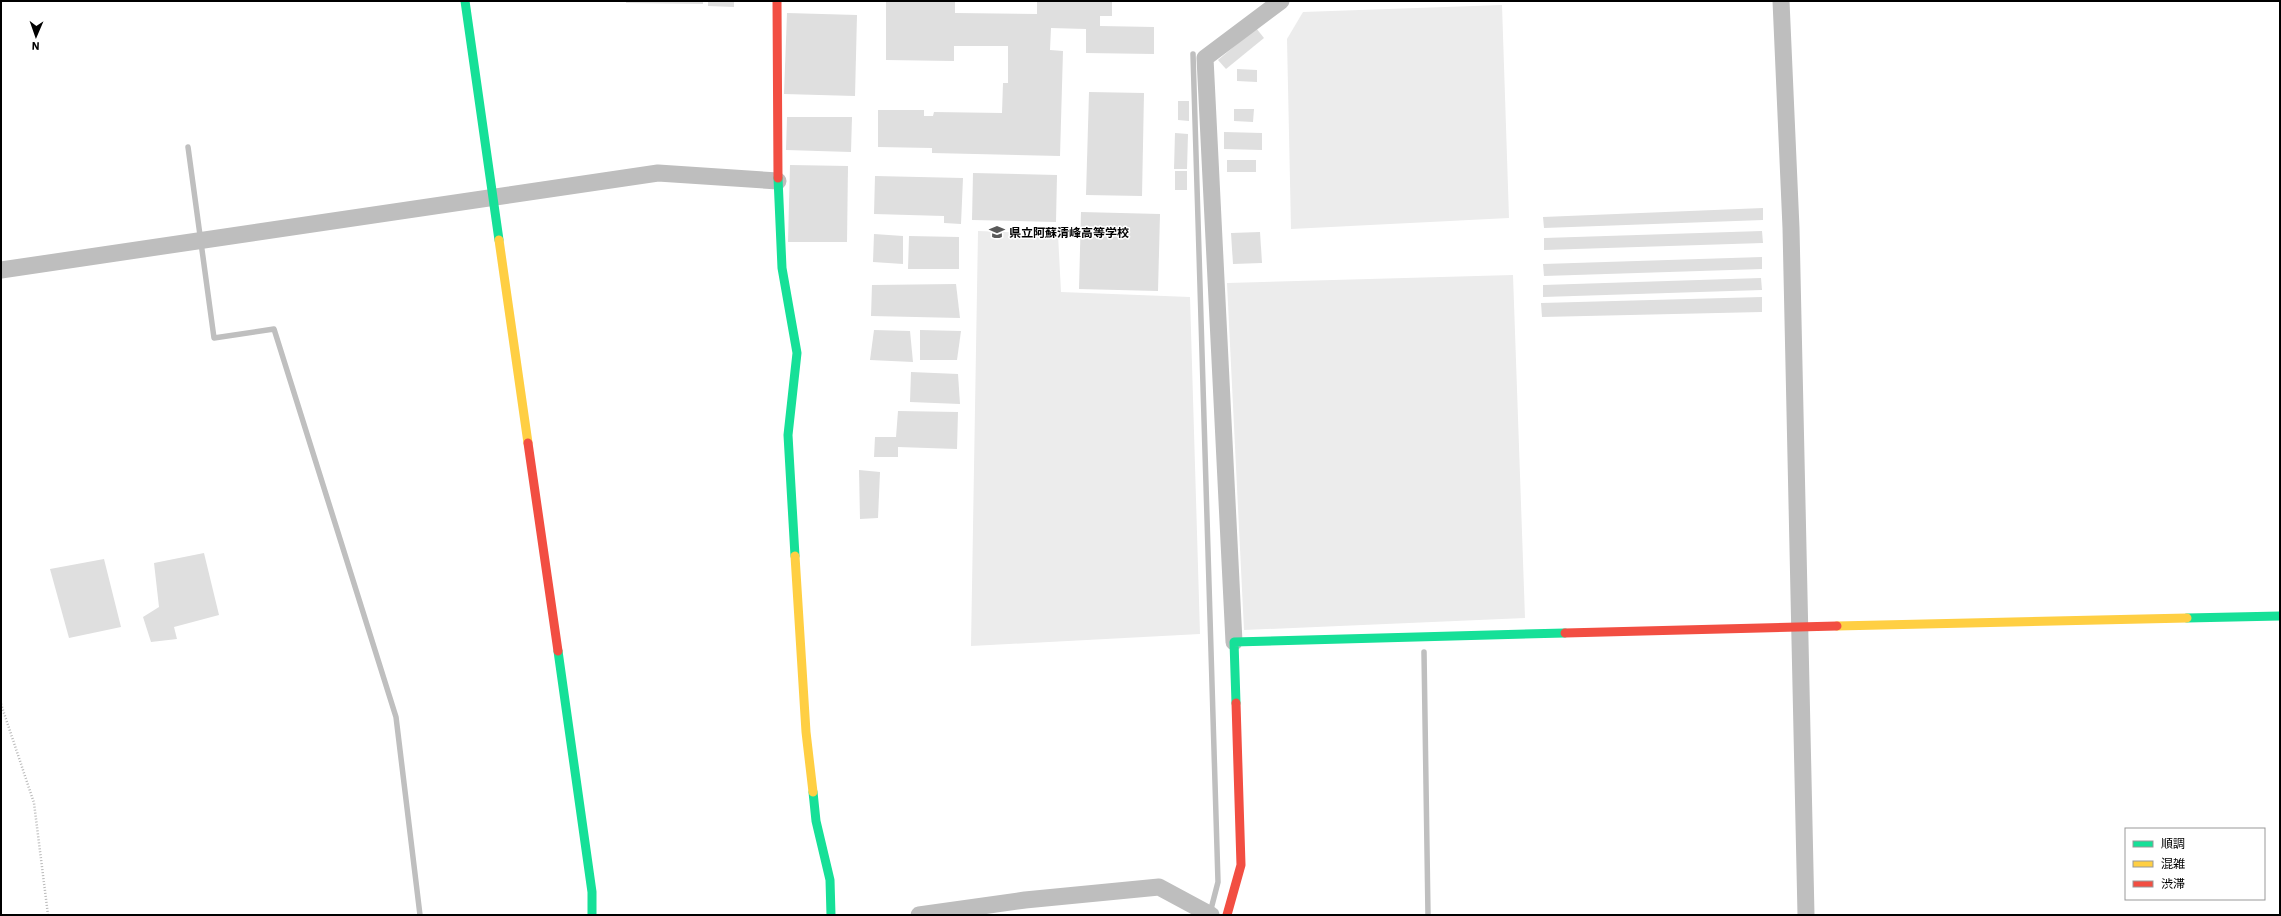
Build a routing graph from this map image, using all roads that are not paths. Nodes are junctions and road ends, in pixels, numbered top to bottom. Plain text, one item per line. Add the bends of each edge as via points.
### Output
1 (465, 1) edge
2 (777, 1) edge
3 (1281, 1) edge
4 (1781, 1) edge
5 (778, 182) junction
6 (492, 196) junction
7 (1, 270) edge
8 (2280, 616) edge
9 (1799, 626) junction
10 (1234, 642) junction
11 (592, 915) edge
12 (831, 915) edge
13 (919, 915) edge
14 (1211, 915) edge
15 (1227, 915) edge
16 (1806, 915) edge

1 - 6 street
2 - 5 street
3 - 10 street via 1206,58
4 - 9 street via 1791,228
5 - 6 street via 658,173
5 - 12 street via 782,268 797,353 788,435 806,732 816,821 830,880
6 - 7 street
6 - 11 street via 592,892
8 - 9 street
9 - 10 street
9 - 16 street
10 - 15 street via 1240,865
13 - 14 street via 1025,900 1159,887

